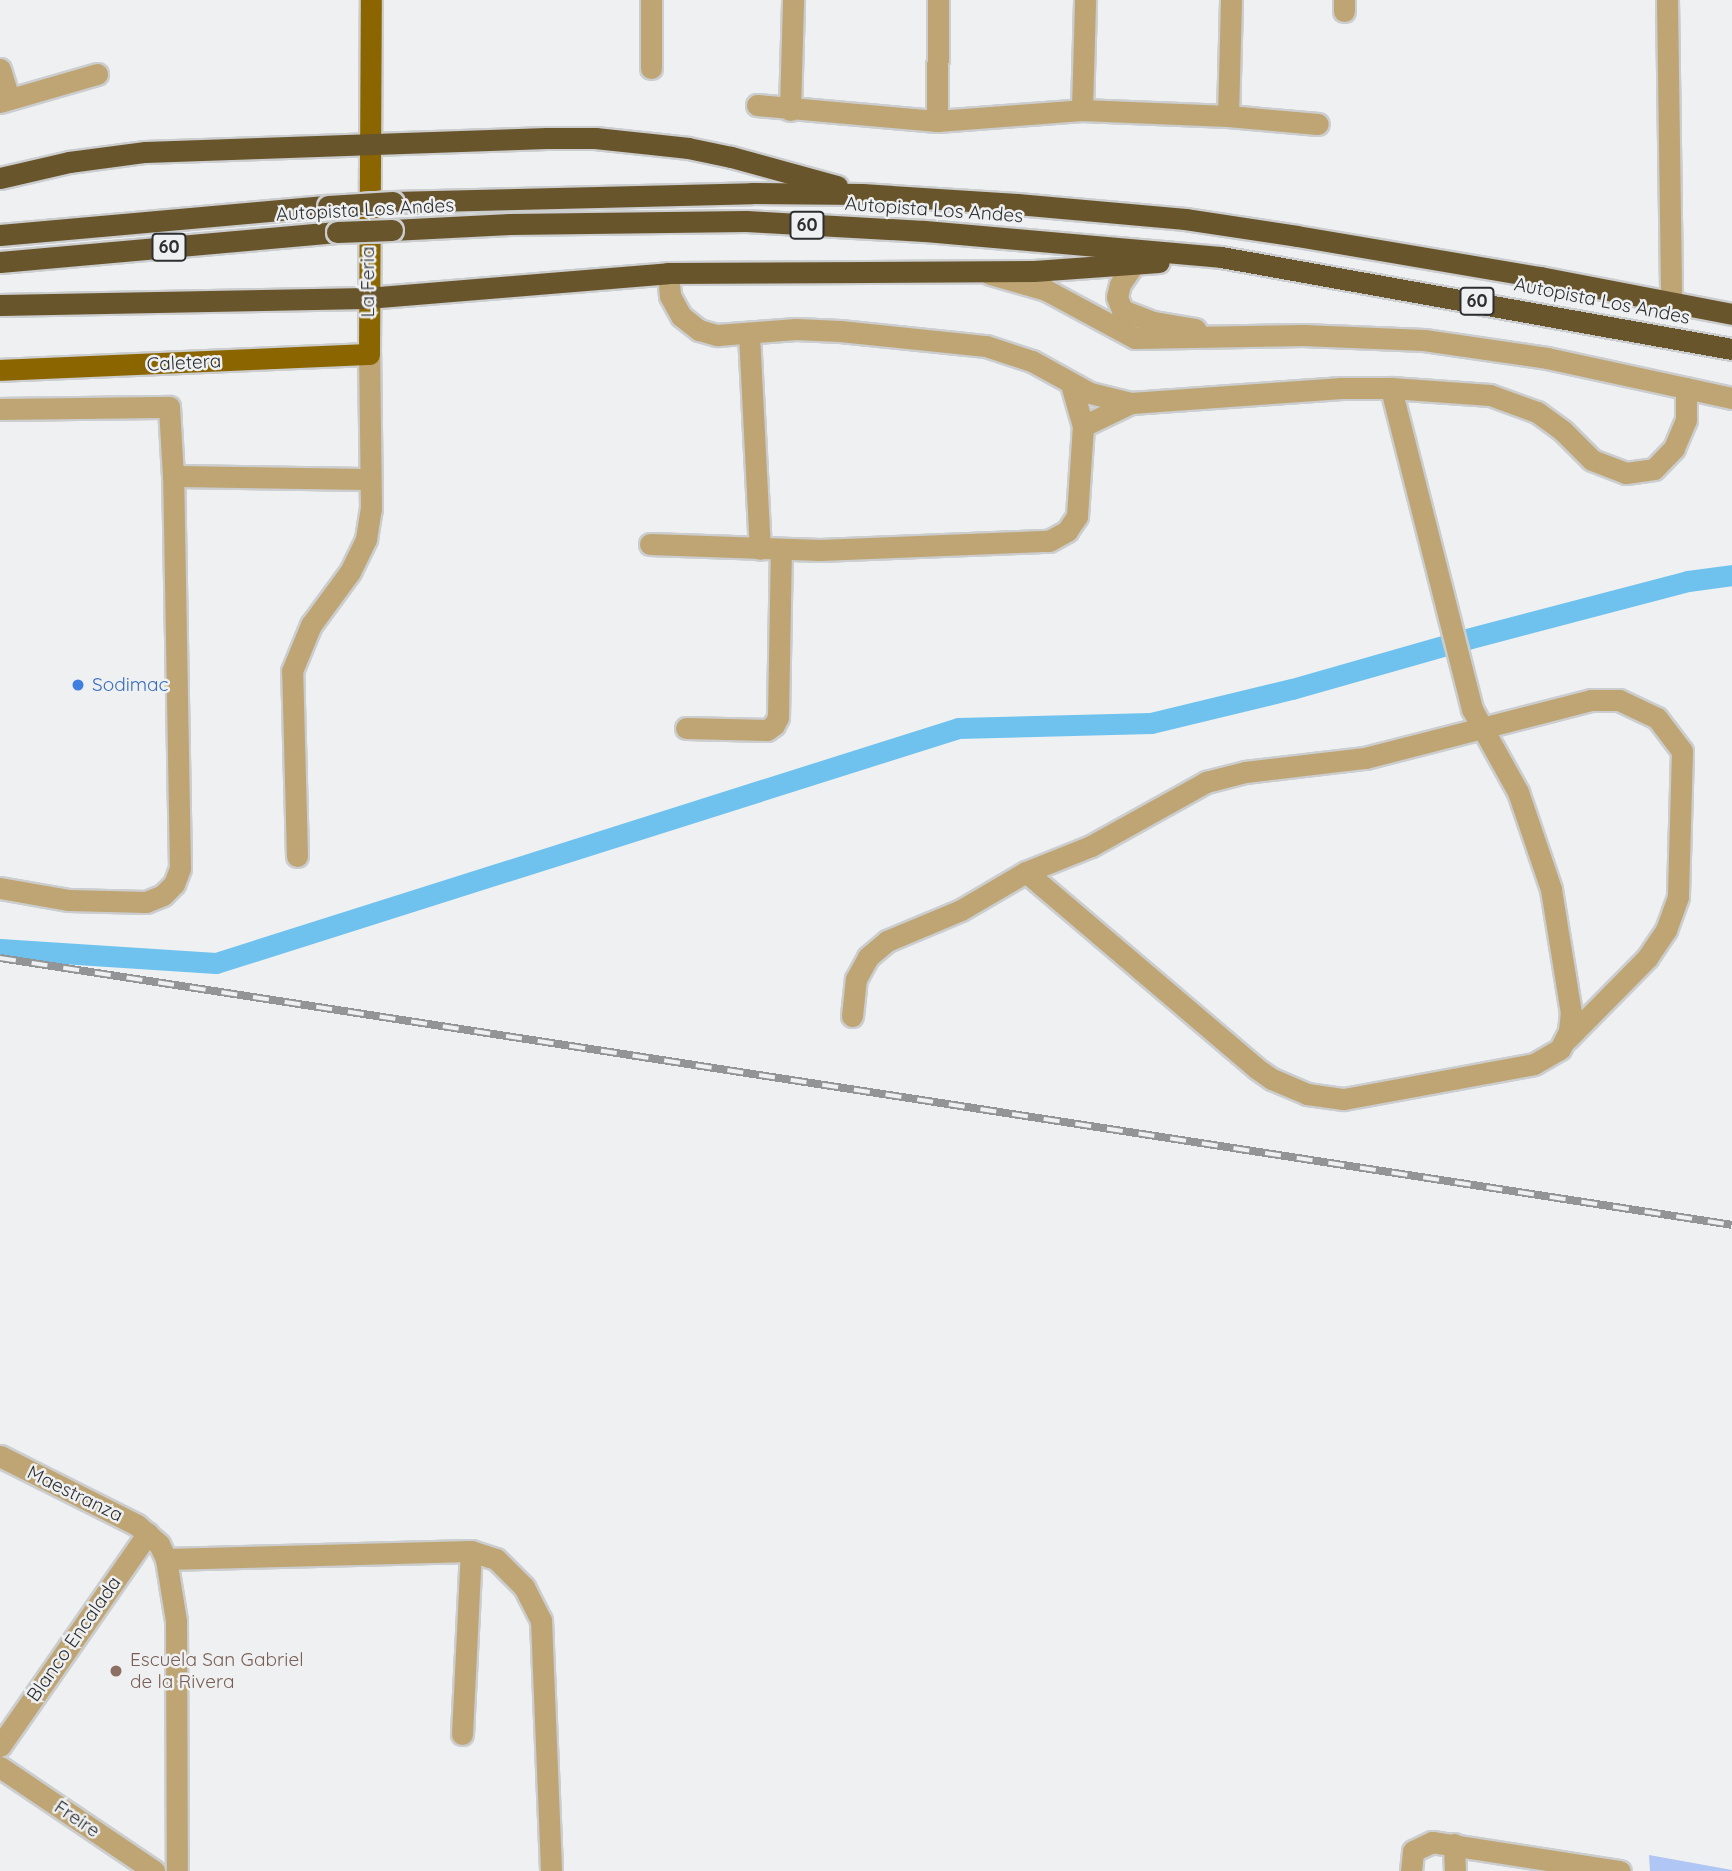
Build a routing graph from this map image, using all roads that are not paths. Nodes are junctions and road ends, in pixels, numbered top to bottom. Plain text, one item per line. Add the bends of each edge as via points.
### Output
1 (371, 0) edge
2 (651, 0) edge
3 (793, 0) edge
4 (938, 0) edge
5 (1085, 0) edge
6 (1231, 0) edge
7 (1667, 0) edge
8 (651, 68) dead end
9 (0, 69) edge
10 (97, 74) dead end
11 (5, 100) edge
12 (757, 105) dead end
13 (790, 110) junction
14 (1083, 110) junction
15 (1228, 116) junction
16 (937, 121) junction
17 (1318, 124) dead end
18 (370, 145) junction
19 (0, 178) edge
20 (862, 194) junction
21 (0, 235) edge
22 (1221, 257) junction
23 (0, 262) edge
24 (1134, 264) junction
25 (981, 272) junction
26 (668, 273) junction
27 (367, 298) junction
28 (1671, 301) junction
29 (0, 304) edge
30 (1732, 314) edge
31 (749, 334) junction
32 (1242, 337) junction
33 (1732, 349) edge
34 (369, 354) junction
35 (0, 370) edge
36 (1071, 384) junction
37 (1391, 388) junction
38 (1686, 388) junction
39 (1732, 398) edge
40 (1131, 403) junction
41 (0, 409) edge
42 (1083, 426) junction
43 (173, 476) junction
44 (369, 479) junction
45 (650, 544) dead end
46 (771, 550) junction
47 (1480, 727) junction
48 (686, 728) dead end
49 (297, 856) dead end
50 (1027, 873) junction
51 (0, 888) edge
52 (852, 1016) dead end
53 (1566, 1040) junction
54 (0, 1456) edge
55 (148, 1533) junction
56 (471, 1551) junction
57 (166, 1559) junction
58 (462, 1734) dead end
59 (0, 1746) edge
60 (0, 1767) edge
61 (1454, 1844) junction
62 (154, 1871) edge
63 (177, 1871) edge
64 (551, 1871) edge
65 (1411, 1871) edge
66 (1455, 1871) edge
67 (1620, 1871) edge

1 - 18 main road, La Feria
2 - 8 street
3 - 13 street
4 - 16 street
5 - 14 street
6 - 15 street
7 - 28 street
9 - 11 street
10 - 11 street
12 - 13 street
13 - 16 street
14 - 15 street
14 - 16 street
15 - 17 street
18 - 19 highway via 145,152 69,162
18 - 20 highway via 547,138 644,142 731,157
18 - 27 main road, La Feria
20 - 21 highway, Autopista Los Andes / 60, bridge via 641,193 393,202
20 - 28 highway, Autopista Los Andes / 60 via 1185,219
22 - 23 highway, Autopista Los Andes / 60, bridge via 746,221 337,232
22 - 24 highway
22 - 33 highway, Autopista Los Andes / 60
24 - 25 highway
24 - 32 street via 1116,297 1122,310 1154,322
25 - 26 highway
25 - 32 street via 1046,290 1135,338
26 - 27 highway
26 - 31 street via 670,296 690,324 717,335
27 - 29 highway
27 - 34 main road, La Feria
28 - 30 highway, Autopista Los Andes / 60
31 - 36 street via 840,331 986,346 1032,361
31 - 46 street
32 - 38 street via 1424,340 1547,358
34 - 35 main road, Caletera
34 - 44 street, La Feria
36 - 40 street
36 - 42 street
37 - 38 street via 1490,395 1522,405 1563,431 1591,460 1626,473 1654,470 1674,448 1686,420
37 - 40 street
37 - 47 street
38 - 39 street
40 - 42 street
41 - 43 street via 169,407
42 - 46 street via 1077,516 1056,539
43 - 44 street
43 - 51 street via 180,868 174,884 146,902 69,900
44 - 49 street, La Feria via 371,509 362,551 311,625 292,671
45 - 46 street
46 - 48 street via 778,718 767,730
47 - 50 street via 1366,758 1215,779 1168,800 1091,846
47 - 53 street via 1504,764 1541,855 1558,925 1571,1013
47 - 53 street via 1591,700 1619,700 1657,718 1682,751 1681,877 1672,915 1647,958
50 - 52 street via 961,910 877,948 856,979
50 - 53 street via 1256,1068 1307,1094 1344,1099 1534,1064 1552,1056
54 - 55 street, Maestranza
55 - 57 street
55 - 59 street, Blanco Encalada
56 - 57 street
56 - 58 street
56 - 64 street via 496,1559 524,1587 541,1620
57 - 63 street via 176,1621
60 - 62 street, Freire
61 - 65 street via 1419,1845 1413,1851
61 - 66 street
61 - 67 street

